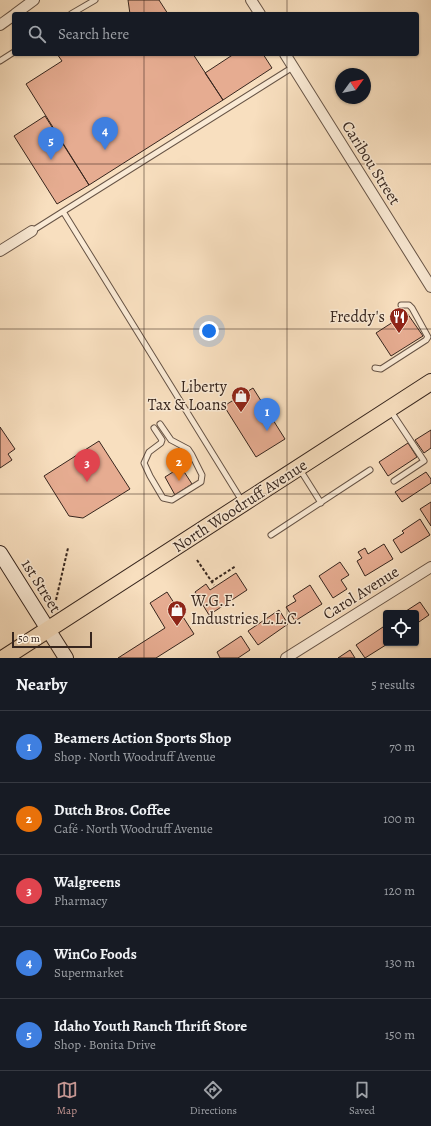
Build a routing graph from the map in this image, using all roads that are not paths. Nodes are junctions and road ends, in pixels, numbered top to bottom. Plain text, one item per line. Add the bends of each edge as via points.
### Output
1 (34, 0) edge
2 (95, 0) edge
3 (251, 0) edge
4 (18, 12) edge
5 (74, 12) edge
6 (259, 12) edge
7 (12, 16) edge
8 (0, 24) edge
9 (12, 53) edge
10 (286, 56) edge
11 (0, 61) edge
12 (293, 67) junction
13 (64, 213) junction
14 (32, 231) joint
15 (0, 251) edge
16 (431, 287) edge
17 (401, 304) dead end
18 (375, 368) dead end
19 (430, 384) edge
20 (390, 409) junction
21 (160, 424) dead end
22 (154, 428) dead end
23 (298, 468) junction
24 (370, 470) dead end
25 (394, 481) dead end
26 (243, 503) junction
27 (321, 503) junction
28 (271, 535) dead end
29 (0, 553) edge
30 (431, 567) edge
31 (48, 630) junction
32 (4, 658) edge
33 (66, 658) edge
34 (286, 658) edge

1 - 4 street
2 - 5 lane
3 - 6 street
7 - 8 street
9 - 11 lane
10 - 12 street, Caribou Street
12 - 13 lane
12 - 16 street, Caribou Street
13 - 14 lane
13 - 26 lane
14 - 15 street
17 - 18 lane via 412,308 428,337 381,369
19 - 20 main road, North Woodruff Avenue
20 - 23 main road, North Woodruff Avenue
20 - 25 lane via 424,461
21 - 22 lane via 171,440 188,449 202,475 201,482 172,500 163,498 144,463 149,452 162,440
23 - 26 main road, North Woodruff Avenue
23 - 27 lane
24 - 27 lane
26 - 31 main road, North Woodruff Avenue
27 - 28 lane
29 - 31 main road, 1st Street
30 - 34 street, Carol Avenue
31 - 32 main road, North Woodruff Avenue
31 - 33 main road, 1st Street

